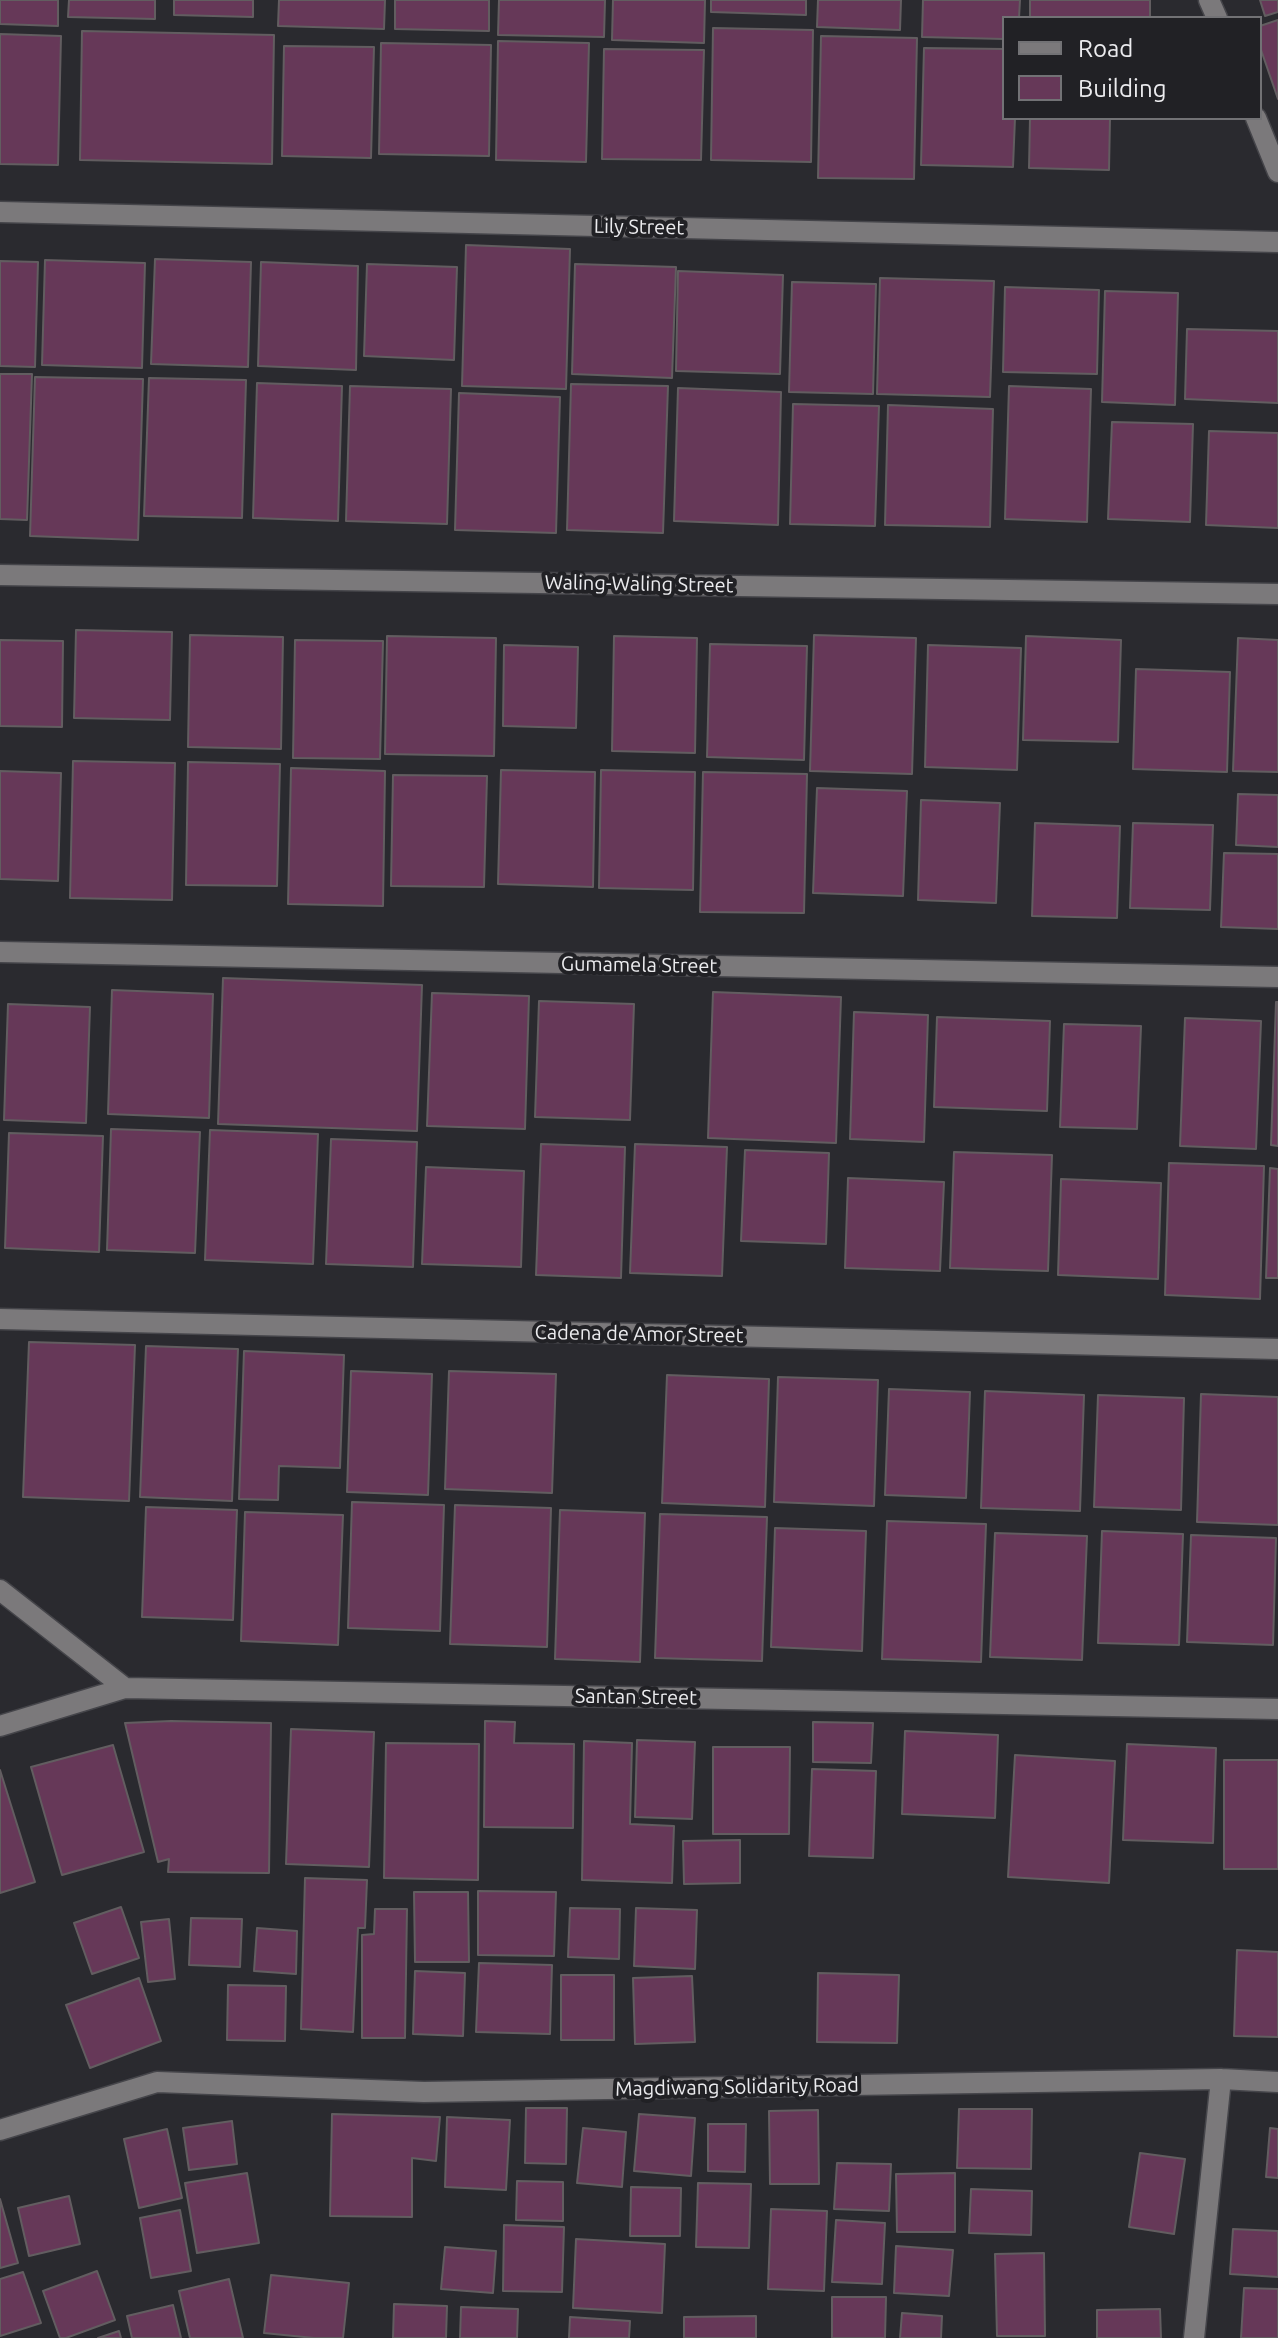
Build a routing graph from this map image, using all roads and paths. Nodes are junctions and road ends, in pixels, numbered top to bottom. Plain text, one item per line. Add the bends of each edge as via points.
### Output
1 (1257, 120) edge
2 (1278, 172) edge
3 (0, 212) edge
4 (1278, 242) edge
5 (0, 575) edge
6 (1278, 594) edge
7 (0, 952) edge
8 (1278, 977) edge
9 (0, 1319) edge
10 (1278, 1349) edge
11 (0, 1590) edge
12 (125, 1688) junction
13 (1278, 1709) edge
14 (0, 1726) edge
15 (1221, 2079) junction
16 (1278, 2082) edge
17 (0, 2130) edge
18 (1194, 2338) edge

1 - 2 street
3 - 4 street, Lily Street
5 - 6 street, Waling-Waling Street
7 - 8 street, Gumamela Street
9 - 10 street, Cadena de Amor Street
11 - 12 street
12 - 13 street, Santan Street
12 - 14 street, Santan Street
15 - 16 street, Magdiwang Solidarity Road
15 - 17 street, Magdiwang Solidarity Road via 424,2092 157,2082
15 - 18 street

